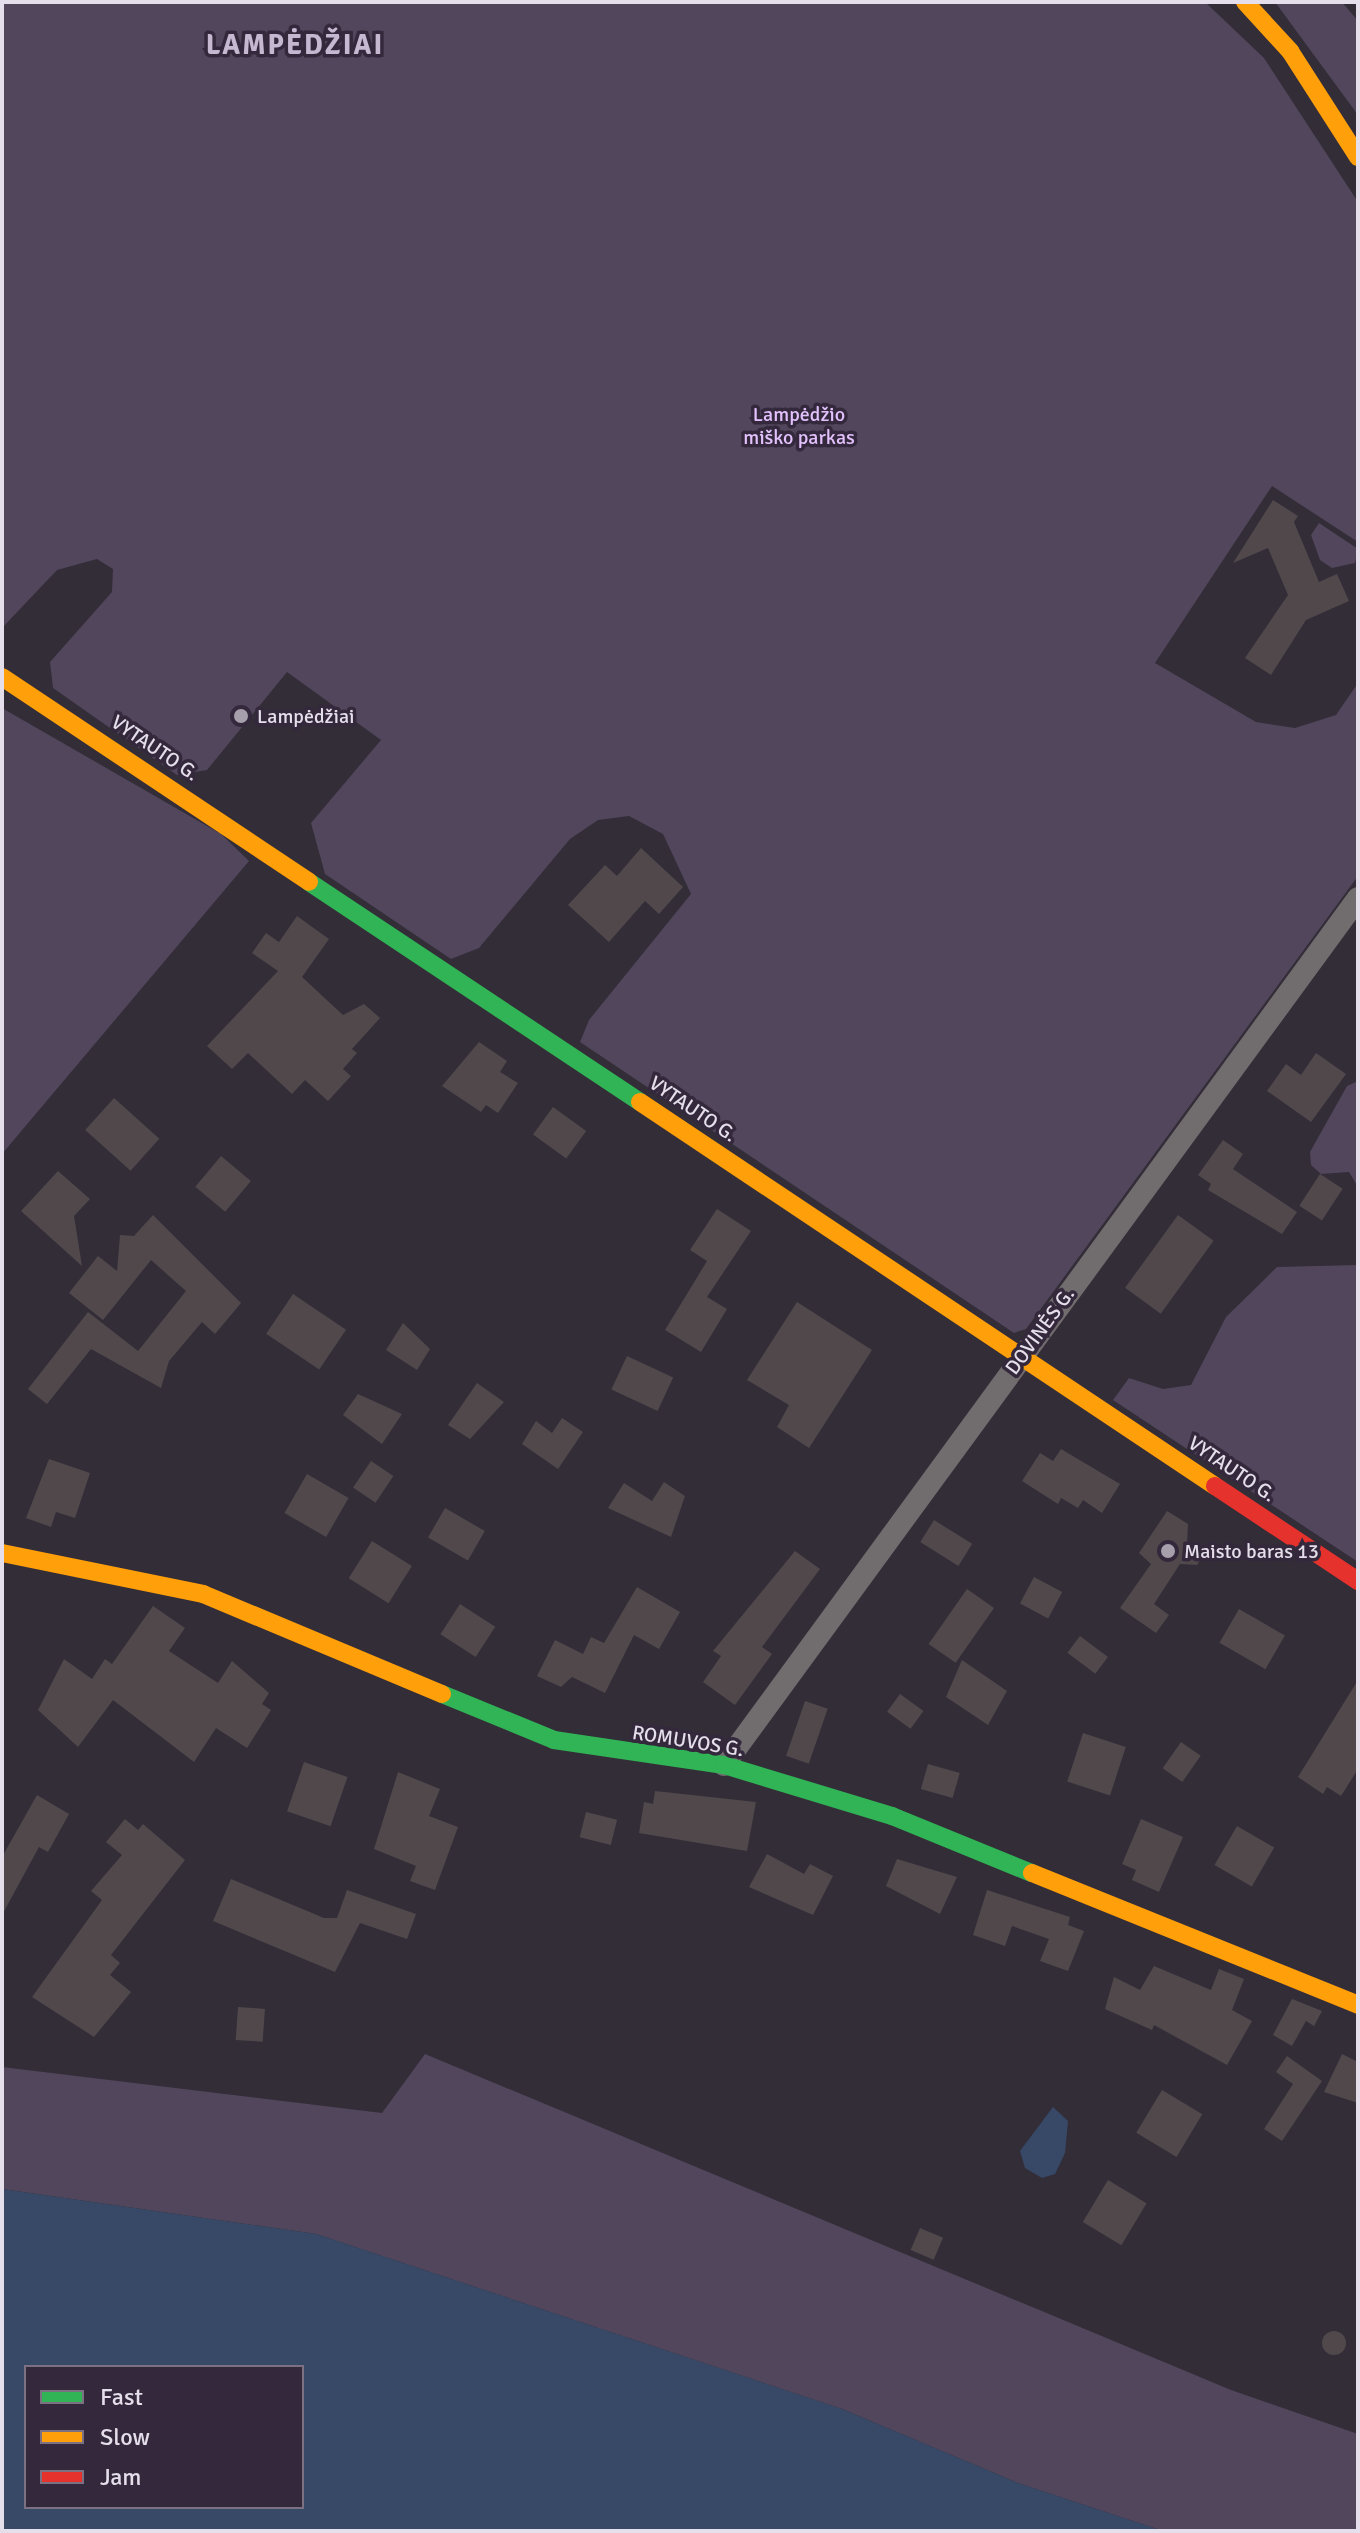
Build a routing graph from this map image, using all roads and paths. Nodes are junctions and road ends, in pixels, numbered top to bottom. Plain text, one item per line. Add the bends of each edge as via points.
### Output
1 (1245, 2) edge
2 (1358, 157) edge
3 (2, 677) edge
4 (1358, 898) edge
5 (1023, 1353) junction
6 (2, 1553) edge
7 (1358, 1581) edge
8 (724, 1765) junction
9 (1358, 2005) edge

1 - 2 street via 1290,51
3 - 5 street, VYTAUTO G.
4 - 5 street, DOVINĖS G.
5 - 7 street, VYTAUTO G.
5 - 8 street, DOVINĖS G.
6 - 8 street, ROMUVOS G. via 203,1594 554,1740
8 - 9 street, ROMUVOS G. via 892,1816

